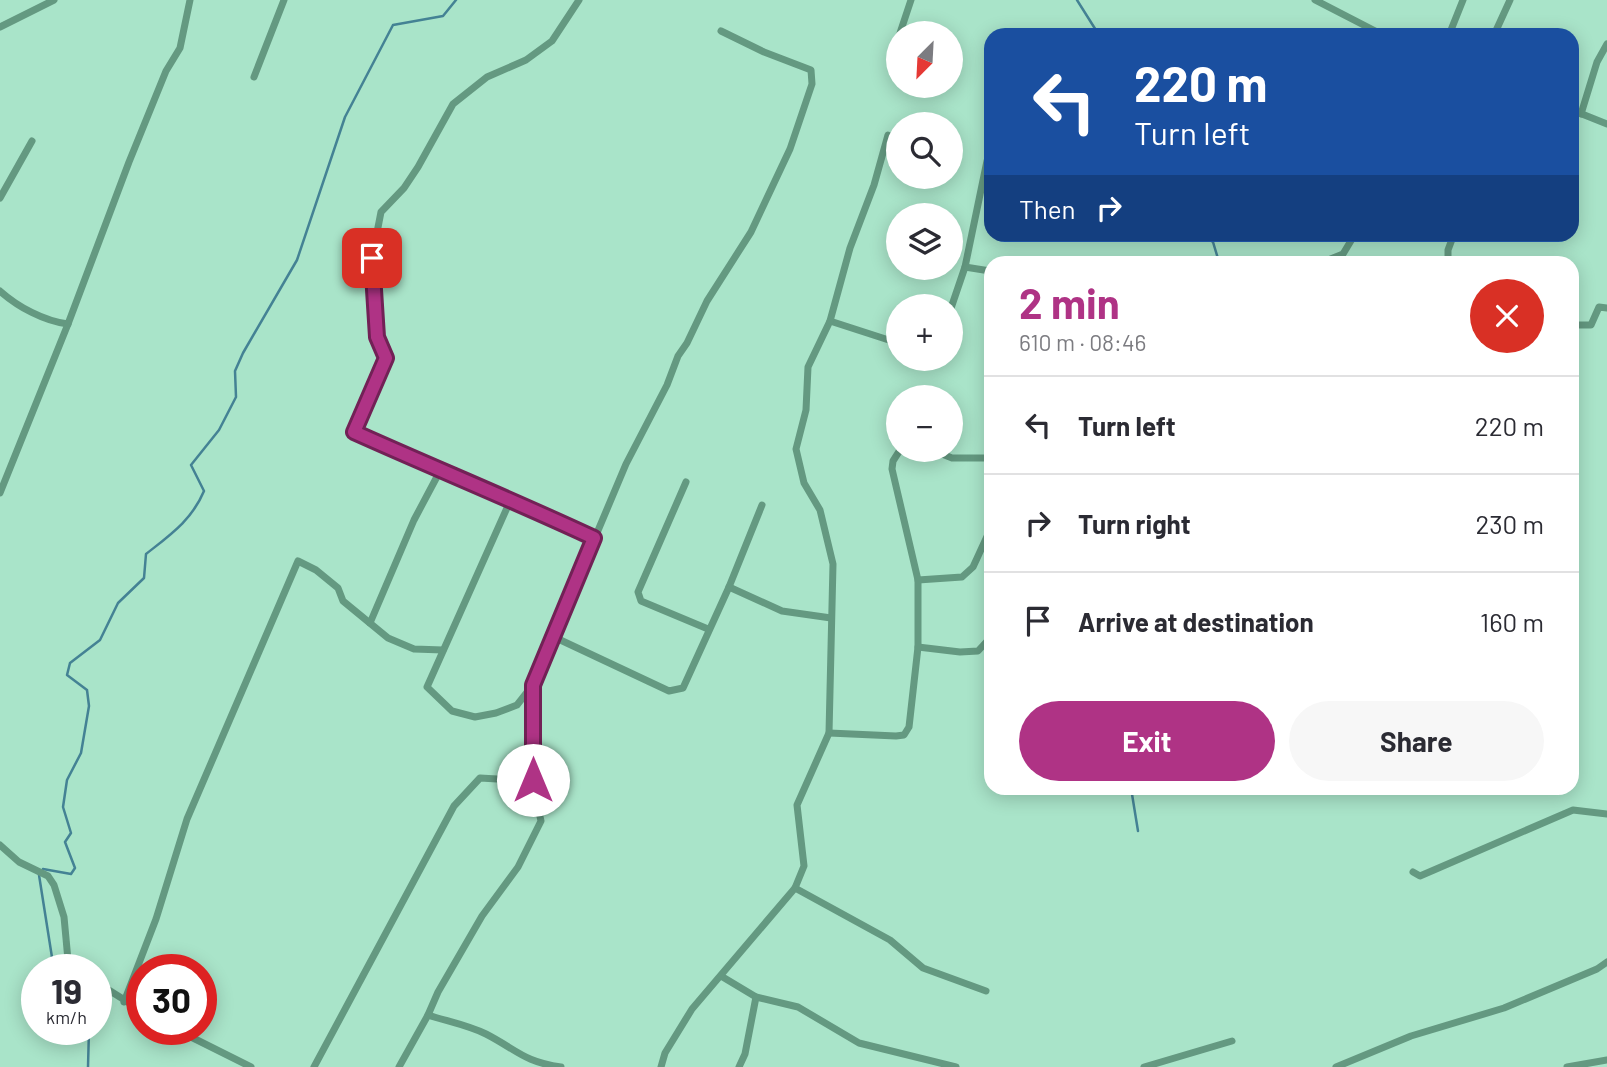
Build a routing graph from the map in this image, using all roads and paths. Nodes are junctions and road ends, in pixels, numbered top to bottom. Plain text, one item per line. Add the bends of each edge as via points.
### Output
1 (54, 0) edge
2 (190, 0) edge
3 (284, 0) edge
4 (579, 0) edge
5 (911, 0) edge
6 (1315, 0) edge
7 (1463, 0) edge
8 (1510, 0) edge
9 (904, 21) edge
10 (0, 27) edge
11 (1369, 28) edge
12 (1452, 28) edge
13 (1497, 28) edge
14 (721, 31) dead end
15 (1607, 44) edge
16 (254, 77) dead end
17 (1581, 114) joint
18 (1607, 124) edge
19 (32, 141) dead end
20 (886, 142) edge
21 (984, 175) edge
22 (0, 198) edge
23 (1350, 242) edge
24 (1338, 256) edge
25 (965, 267) junction
26 (984, 270) edge
27 (0, 291) edge
28 (956, 294) edge
29 (1607, 308) edge
30 (830, 321) junction
31 (68, 324) junction
32 (1579, 325) edge
33 (886, 339) edge
34 (963, 458) edge
35 (984, 458) edge
36 (893, 462) edge
37 (440, 471) junction
38 (686, 482) dead end
39 (0, 493) edge
40 (511, 499) junction
41 (762, 505) dead end
42 (594, 538) junction
43 (984, 543) edge
44 (918, 580) junction
45 (729, 587) junction
46 (831, 618) junction
47 (370, 623) junction
48 (708, 629) junction
49 (554, 637) junction
50 (984, 644) edge
51 (918, 647) junction
52 (443, 650) junction
53 (533, 685) junction
54 (829, 733) junction
55 (533, 780) junction
56 (1607, 814) edge
57 (0, 845) edge
58 (1413, 872) dead end
59 (795, 888) junction
60 (67, 954) edge
61 (1607, 962) edge
62 (721, 976) junction
63 (986, 991) dead end
64 (112, 992) edge
65 (756, 997) junction
66 (124, 1002) joint
67 (428, 1015) junction
68 (1232, 1041) dead end
69 (207, 1045) edge
70 (1607, 1060) edge
71 (251, 1067) edge
72 (314, 1067) edge
73 (398, 1067) edge
74 (561, 1067) edge
75 (661, 1067) edge
76 (739, 1067) edge
77 (956, 1067) edge
78 (1144, 1067) edge
79 (1336, 1067) edge
80 (1567, 1067) edge

1 - 10 street
2 - 31 street via 180,48 129,162
3 - 16 street
4 - 37 street via 552,41 526,60 487,77 453,104 418,167 381,212 372,258 377,337 386,358 354,432
5 - 9 street
6 - 11 street
7 - 12 street
8 - 13 street
14 - 42 street via 811,70 811,83 790,149 751,232 678,356
15 - 17 street
17 - 18 street
19 - 22 street
20 - 30 street
21 - 25 street
23 - 24 street
25 - 26 street
25 - 28 street
27 - 31 street via 13,303
29 - 32 street via 1599,307 1591,325
30 - 33 street
30 - 46 street via 808,367 806,410 796,449 804,483 820,510 833,564
31 - 39 street
34 - 35 street
36 - 44 street
37 - 40 street
37 - 47 street
38 - 48 street via 638,592 641,601
40 - 42 street
40 - 52 street
41 - 45 street
42 - 49 street
43 - 44 street via 973,567 962,577
44 - 51 street
45 - 46 street via 782,611
45 - 48 street
46 - 54 street
47 - 52 street via 388,639 414,649
47 - 66 street via 316,570 298,561 187,819
48 - 49 street via 683,688 669,691
49 - 53 street
50 - 51 street via 978,651 960,652
51 - 54 street via 909,727 904,735
52 - 53 street via 427,687 452,711 475,717 496,713 517,705
53 - 55 street
54 - 59 street via 797,805 804,866
55 - 67 street via 541,821
55 - 72 street via 480,778 454,806
56 - 58 street via 1573,810 1420,876
57 - 60 street via 19,862 48,876 54,885 64,917
59 - 62 street
59 - 63 street via 890,940 923,968
61 - 79 street via 1503,1008 1411,1036
62 - 65 street
62 - 75 street via 692,1009
64 - 66 street
65 - 76 street
65 - 77 street via 798,1007 859,1043
67 - 73 street
67 - 74 street via 485,1033 540,1064
68 - 78 street
69 - 71 street
70 - 80 street

